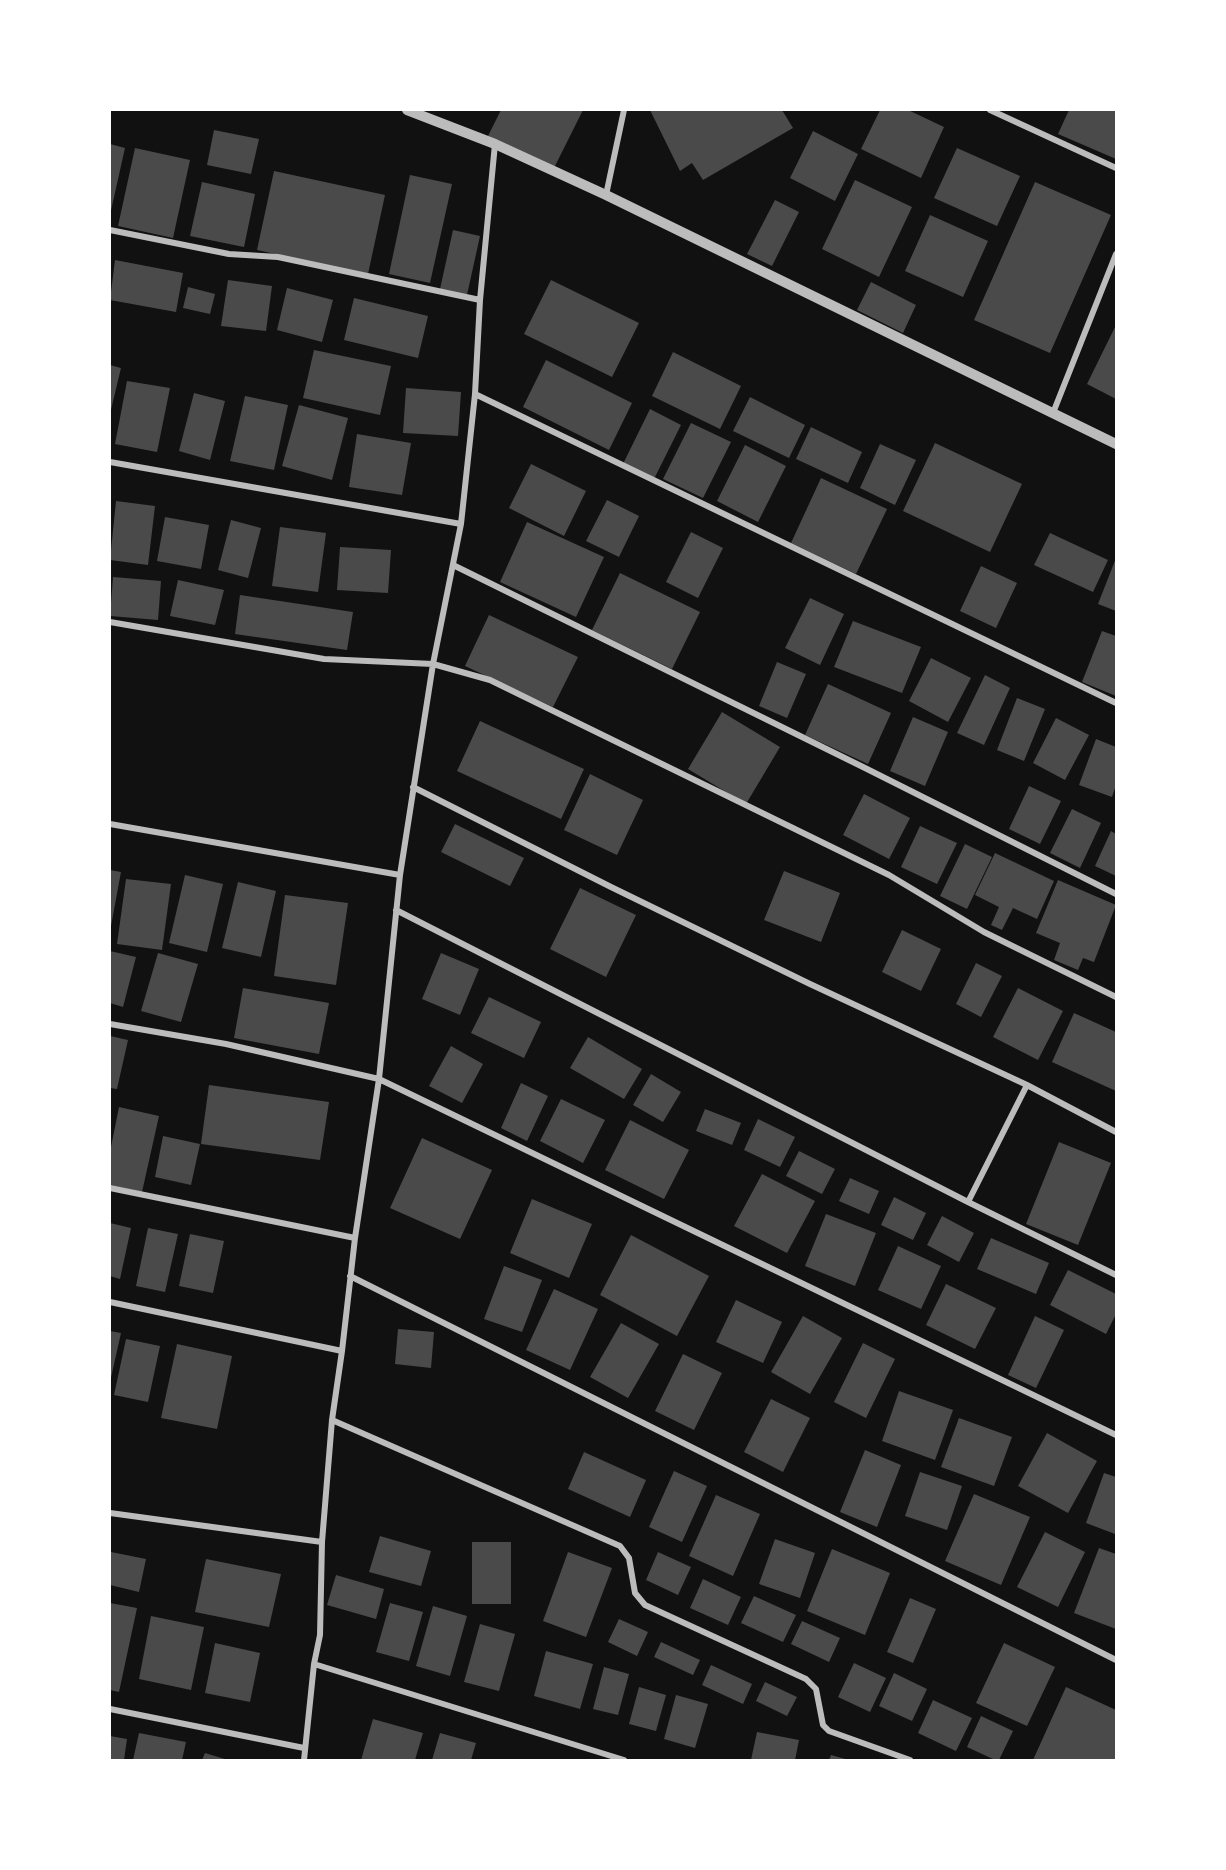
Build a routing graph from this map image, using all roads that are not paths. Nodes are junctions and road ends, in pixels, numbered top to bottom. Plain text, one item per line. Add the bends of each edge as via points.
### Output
1 (407, 110) edge
2 (624, 110) edge
3 (990, 110) edge
4 (495, 144) junction
5 (1116, 168) edge
6 (606, 195) junction
7 (110, 230) edge
8 (1116, 254) edge
9 (480, 300) junction
10 (475, 394) junction
11 (1053, 413) junction
12 (1116, 444) edge
13 (110, 462) edge
14 (461, 524) junction
15 (453, 566) junction
16 (110, 622) edge
17 (433, 664) junction
18 (1116, 703) edge
19 (413, 787) junction
20 (110, 824) edge
21 (400, 875) junction
22 (1116, 894) edge
23 (396, 910) junction
24 (1116, 998) edge
25 (110, 1024) edge
26 (379, 1078) junction
27 (1027, 1085) junction
28 (1116, 1132) edge
29 (110, 1188) edge
30 (968, 1202) junction
31 (355, 1238) junction
32 (1116, 1275) edge
33 (350, 1276) junction
34 (110, 1302) edge
35 (342, 1351) junction
36 (332, 1420) junction
37 (1116, 1435) edge
38 (110, 1513) edge
39 (322, 1542) junction
40 (1116, 1660) edge
41 (314, 1664) junction
42 (110, 1709) edge
43 (304, 1748) junction
44 (304, 1761) edge
45 (624, 1761) edge
46 (910, 1761) edge

1 - 4 street
2 - 6 street
3 - 5 street
4 - 6 street
4 - 9 street
6 - 11 street
7 - 9 street via 230,254 278,257
8 - 11 street
9 - 10 street
10 - 14 street
10 - 18 street
11 - 12 street
13 - 14 street
14 - 15 street
15 - 17 street
15 - 22 street
16 - 17 street via 324,659
17 - 19 street
17 - 24 street via 490,680 890,875 984,932
19 - 21 street
19 - 27 street via 778,969
20 - 21 street
21 - 23 street
23 - 26 street
23 - 30 street
25 - 26 street via 226,1044
26 - 31 street
26 - 37 street
27 - 28 street
27 - 30 street
29 - 31 street
30 - 32 street
31 - 33 street
33 - 35 street
33 - 40 street
34 - 35 street
35 - 36 street
36 - 39 street
36 - 46 street via 620,1546 629,1558 635,1593 645,1605 806,1679 816,1689 823,1725 829,1731
38 - 39 street
39 - 41 street via 320,1635
41 - 43 street
41 - 45 street
42 - 43 street
43 - 44 street

